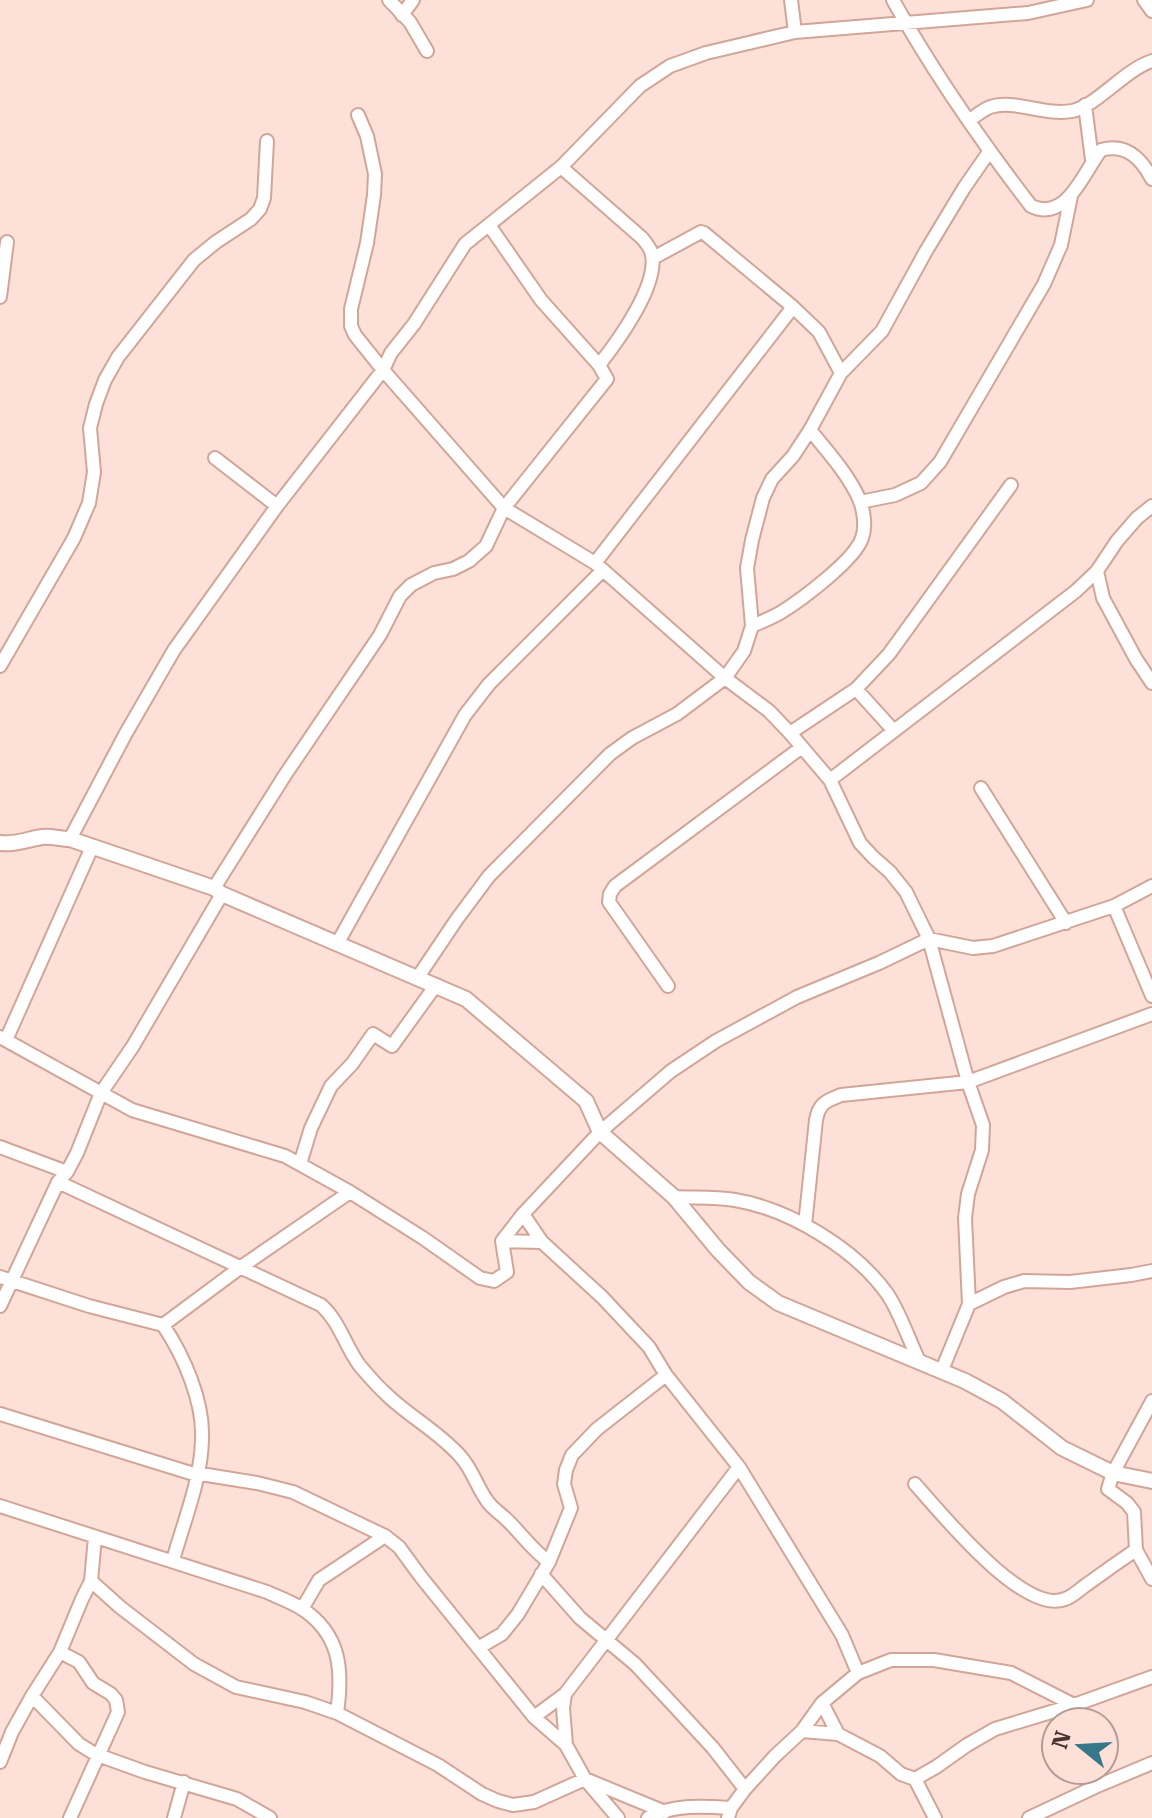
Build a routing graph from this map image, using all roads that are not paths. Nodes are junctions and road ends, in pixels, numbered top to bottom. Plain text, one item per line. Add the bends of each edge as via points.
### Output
1 (389, 0) edge
2 (413, 0) edge
3 (791, 0) edge
4 (893, 0) edge
5 (1087, 0) edge
6 (1144, 0) edge
7 (1152, 11) edge
8 (402, 15) junction
9 (906, 23) junction
10 (795, 32) junction
11 (427, 51) dead end
12 (1152, 61) edge
13 (1085, 105) junction
14 (358, 115) dead end
15 (969, 121) junction
16 (267, 141) dead end
17 (989, 152) junction
18 (1092, 160) junction
19 (561, 167) junction
20 (1152, 179) edge
21 (1071, 196) junction
22 (489, 225) junction
23 (7, 242) dead end
24 (653, 258) junction
25 (0, 297) edge
26 (793, 307) junction
27 (599, 365) junction
28 (383, 370) junction
29 (841, 373) junction
30 (810, 430) junction
31 (215, 458) dead end
32 (1011, 485) dead end
33 (860, 502) junction
34 (277, 506) junction
35 (1152, 506) edge
36 (504, 508) junction
37 (599, 566) junction
38 (1097, 571) junction
39 (1076, 591) junction
40 (1103, 598) junction
41 (752, 626) junction
42 (0, 666) edge
43 (725, 678) junction
44 (1152, 683) edge
45 (856, 689) junction
46 (894, 731) junction
47 (790, 733) junction
48 (802, 747) junction
49 (830, 780) junction
50 (981, 788) dead end
51 (70, 839) junction
52 (0, 843) edge
53 (92, 847) junction
54 (1152, 886) edge
55 (218, 891) junction
56 (1114, 906) junction
57 (1066, 923) junction
58 (929, 939) junction
59 (337, 944) junction
60 (418, 977) junction
61 (436, 985) junction
62 (668, 986) dead end
63 (1152, 996) edge
64 (1152, 1014) edge
65 (3, 1038) edge
66 (968, 1082) junction
67 (101, 1093) junction
68 (600, 1132) junction
69 (0, 1147) edge
70 (300, 1164) junction
71 (63, 1177) junction
72 (350, 1192) junction
73 (674, 1197) junction
74 (523, 1214) junction
75 (805, 1225) junction
76 (502, 1241) junction
77 (542, 1242) junction
78 (241, 1267) junction
79 (1152, 1271) edge
80 (6, 1279) edge
81 (969, 1304) junction
82 (0, 1306) edge
83 (163, 1325) junction
84 (919, 1361) junction
85 (942, 1370) junction
86 (666, 1375) junction
87 (1152, 1401) edge
88 (0, 1414) edge
89 (739, 1467) junction
90 (1113, 1473) junction
91 (197, 1475) junction
92 (1152, 1481) edge
93 (915, 1484) dead end
94 (0, 1506) edge
95 (385, 1536) junction
96 (95, 1537) junction
97 (1136, 1550) junction
98 (173, 1560) junction
99 (549, 1562) junction
100 (541, 1574) junction
101 (1152, 1579) edge
102 (91, 1581) junction
103 (302, 1609) junction
104 (607, 1640) junction
105 (478, 1648) junction
106 (60, 1652) junction
107 (858, 1673) junction
108 (1152, 1677) edge
109 (565, 1694) junction
110 (32, 1696) junction
111 (822, 1703) junction
112 (1074, 1705) junction
113 (337, 1713) junction
114 (534, 1717) junction
115 (802, 1731) junction
116 (838, 1734) junction
117 (566, 1745) junction
118 (99, 1756) junction
119 (0, 1762) edge
120 (1152, 1763) edge
121 (585, 1779) junction
122 (915, 1779) junction
123 (184, 1782) junction
124 (745, 1789) junction
125 (665, 1812) junction
126 (729, 1813) edge
127 (70, 1818) edge
128 (174, 1818) edge
129 (270, 1818) edge
130 (618, 1818) edge
131 (648, 1818) edge
132 (935, 1818) edge
133 (1029, 1818) edge

1 - 8 street
2 - 8 street
3 - 10 street
4 - 9 street
5 - 9 street via 1028,13
6 - 7 street
8 - 11 street
9 - 10 street
9 - 15 street
10 - 19 street via 670,66 640,86
12 - 13 street
13 - 15 street via 1051,112 990,107
13 - 18 street
14 - 28 street via 375,174 351,326
15 - 17 street
16 - 42 street via 260,209 194,260 105,380 90,428 94,472 89,503
17 - 21 street via 1031,206 1053,209
17 - 29 street via 882,331
18 - 20 street via 1101,150 1123,148
18 - 21 street
19 - 22 street
19 - 24 street via 642,238
21 - 33 street via 1061,245 1044,284 940,462 921,483
22 - 27 street via 541,300
22 - 28 street via 465,244
23 - 25 street
24 - 26 street via 701,232
24 - 27 street via 633,316
26 - 29 street via 819,332
26 - 37 street
27 - 36 street via 605,383
28 - 34 street
28 - 36 street
29 - 30 street
30 - 33 street
30 - 41 street via 763,498 747,568
31 - 34 street
32 - 45 street via 889,654
33 - 41 street via 864,522 855,551 802,597
34 - 51 street via 174,650
35 - 38 street via 1117,541
36 - 37 street
36 - 55 street via 486,546 469,561 434,573 400,596
37 - 43 street
37 - 59 street via 465,715
38 - 39 street
38 - 40 street
39 - 40 street
39 - 46 street
40 - 44 street
41 - 43 street via 744,651
43 - 47 street
43 - 60 street via 610,754 489,876
45 - 46 street
45 - 47 street
46 - 49 street
47 - 48 street
48 - 49 street
48 - 62 street via 654,855 610,894 609,902
49 - 58 street via 860,843 906,892
50 - 57 street
51 - 52 street
51 - 53 street
53 - 55 street
53 - 65 street
54 - 56 street
55 - 59 street
55 - 67 street via 133,1046
56 - 57 street
56 - 63 street
57 - 58 street via 993,946 973,948
58 - 66 street
58 - 68 street via 797,997 716,1041 671,1071
59 - 60 street
60 - 61 street
61 - 68 street via 466,999 586,1101
61 - 70 street via 392,1046 373,1034 331,1086
64 - 66 street
65 - 67 street
66 - 75 street via 827,1100 816,1120
66 - 81 street via 983,1125 965,1218
67 - 70 street via 132,1110
67 - 71 street
68 - 73 street
68 - 74 street
69 - 71 street
70 - 72 street
71 - 78 street
71 - 80 street
72 - 76 street via 480,1278 494,1281 507,1272
72 - 78 street
73 - 75 street via 735,1200
73 - 84 street via 749,1282 778,1303
74 - 76 street
74 - 77 street
75 - 84 street via 860,1264 889,1295
76 - 77 street
77 - 86 street via 649,1347
78 - 83 street
78 - 99 street via 321,1305 376,1384 461,1456 486,1500
79 - 81 street via 1070,1282 1024,1281
80 - 82 street
80 - 83 street
81 - 85 street
83 - 91 street via 197,1398 203,1439
84 - 85 street
85 - 90 street via 1002,1401 1062,1448
86 - 89 street
86 - 99 street via 572,1455 564,1484 571,1508
87 - 90 street
88 - 91 street
89 - 104 street
89 - 107 street via 842,1635
90 - 92 street
90 - 97 street via 1108,1489 1134,1512
91 - 95 street via 293,1492
91 - 98 street
93 - 97 street via 1003,1576 1048,1602 1065,1599
94 - 96 street
95 - 103 street via 319,1580
95 - 105 street
96 - 98 street
96 - 102 street
97 - 101 street
98 - 103 street
99 - 100 street
100 - 104 street
100 - 105 street via 502,1634
102 - 106 street
102 - 113 street via 194,1664 236,1687
103 - 113 street via 327,1630 335,1647
104 - 109 street
104 - 124 street via 677,1709
105 - 114 street
106 - 110 street
106 - 118 street via 79,1662 93,1683 116,1700 118,1712
107 - 111 street
107 - 112 street via 891,1660 934,1660 1011,1673
108 - 112 street
109 - 114 street
109 - 117 street
110 - 118 street via 79,1744
110 - 119 street
111 - 115 street
111 - 116 street
112 - 122 street via 995,1729
113 - 121 street via 482,1794 513,1805 534,1802
114 - 117 street
115 - 116 street
115 - 124 street
116 - 122 street
117 - 121 street
118 - 123 street
118 - 127 street
120 - 133 street
121 - 125 street
121 - 130 street
122 - 132 street
123 - 128 street
123 - 129 street via 237,1799
124 - 126 street
125 - 126 street via 700,1806
125 - 131 street

